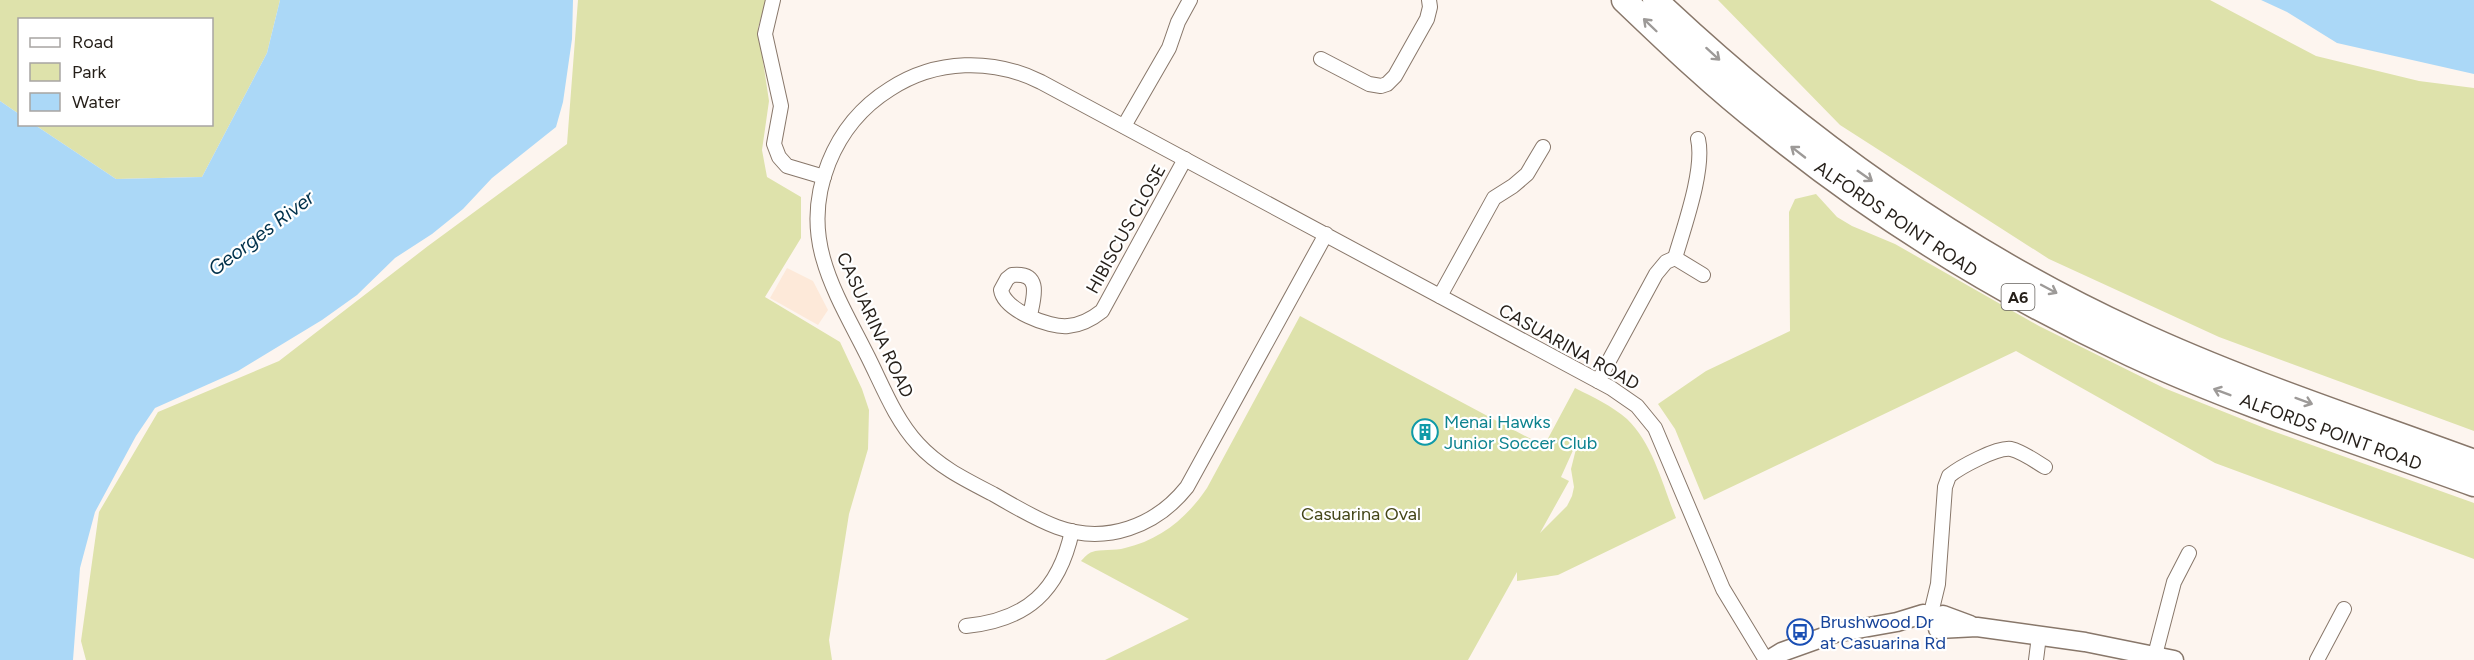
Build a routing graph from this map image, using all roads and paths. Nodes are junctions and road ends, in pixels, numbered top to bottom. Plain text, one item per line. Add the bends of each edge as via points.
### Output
1 (772, 0) edge
2 (1190, 0) edge
3 (1429, 0) edge
4 (1624, 0) edge
5 (1655, 0) edge
6 (1321, 59) dead end
7 (1124, 126) junction
8 (1698, 139) dead end
9 (1543, 147) dead end
10 (1185, 159) junction
11 (824, 177) junction
12 (1326, 234) junction
13 (1675, 258) junction
14 (1703, 275) dead end
15 (1440, 296) junction
16 (1030, 315) dead end
17 (1598, 381) junction
18 (2474, 462) edge
19 (2045, 467) dead end
20 (2474, 484) edge
21 (1072, 531) junction
22 (2189, 554) dead end
23 (2344, 609) dead end
24 (1935, 619) junction
25 (966, 626) dead end
26 (2039, 636) junction
27 (2155, 655) junction
28 (1767, 660) edge
29 (2036, 660) edge
30 (2174, 660) edge
31 (2317, 660) edge

1 - 11 street via 765,34 781,106 774,144 787,166
2 - 7 street via 1169,48
3 - 6 street via 1427,19 1387,84 1369,84
20 -> 4 highway, ALFORDS POINT ROAD / A6 via 2174,373 2017,296 1905,228 1799,154 1729,97
5 -> 18 highway, ALFORDS POINT ROAD / A6 via 1740,78 1827,148 1916,210 2020,274 2108,320 2201,361
7 - 10 street, CASUARINA ROAD
7 - 11 street, CASUARINA ROAD via 1019,72 981,65 953,66 909,78 868,105 839,141
8 - 13 street via 1694,188
9 - 15 street via 1527,174 1494,198
10 - 12 street, CASUARINA ROAD
10 - 16 street, HIBISCUS CLOSE via 1102,311 1085,322 1066,327
11 - 21 street, CASUARINA ROAD via 818,225 827,272 908,433 951,472 1039,519
12 - 15 street, CASUARINA ROAD
12 - 21 street, CASUARINA ROAD via 1199,470 1177,499 1155,517 1131,528 1106,533
13 - 14 street
13 - 17 street via 1656,274
15 - 17 street, CASUARINA ROAD
17 - 28 street, CASUARINA ROAD via 1637,406 1655,428 1723,589
19 - 24 street via 2007,449 1949,476
21 - 25 street via 1061,570 1040,597 1001,620
22 - 27 street via 2174,582
23 - 31 street
24 - 26 street
24 - 28 street via 1835,633
26 - 27 street
26 - 29 street
27 - 30 street

